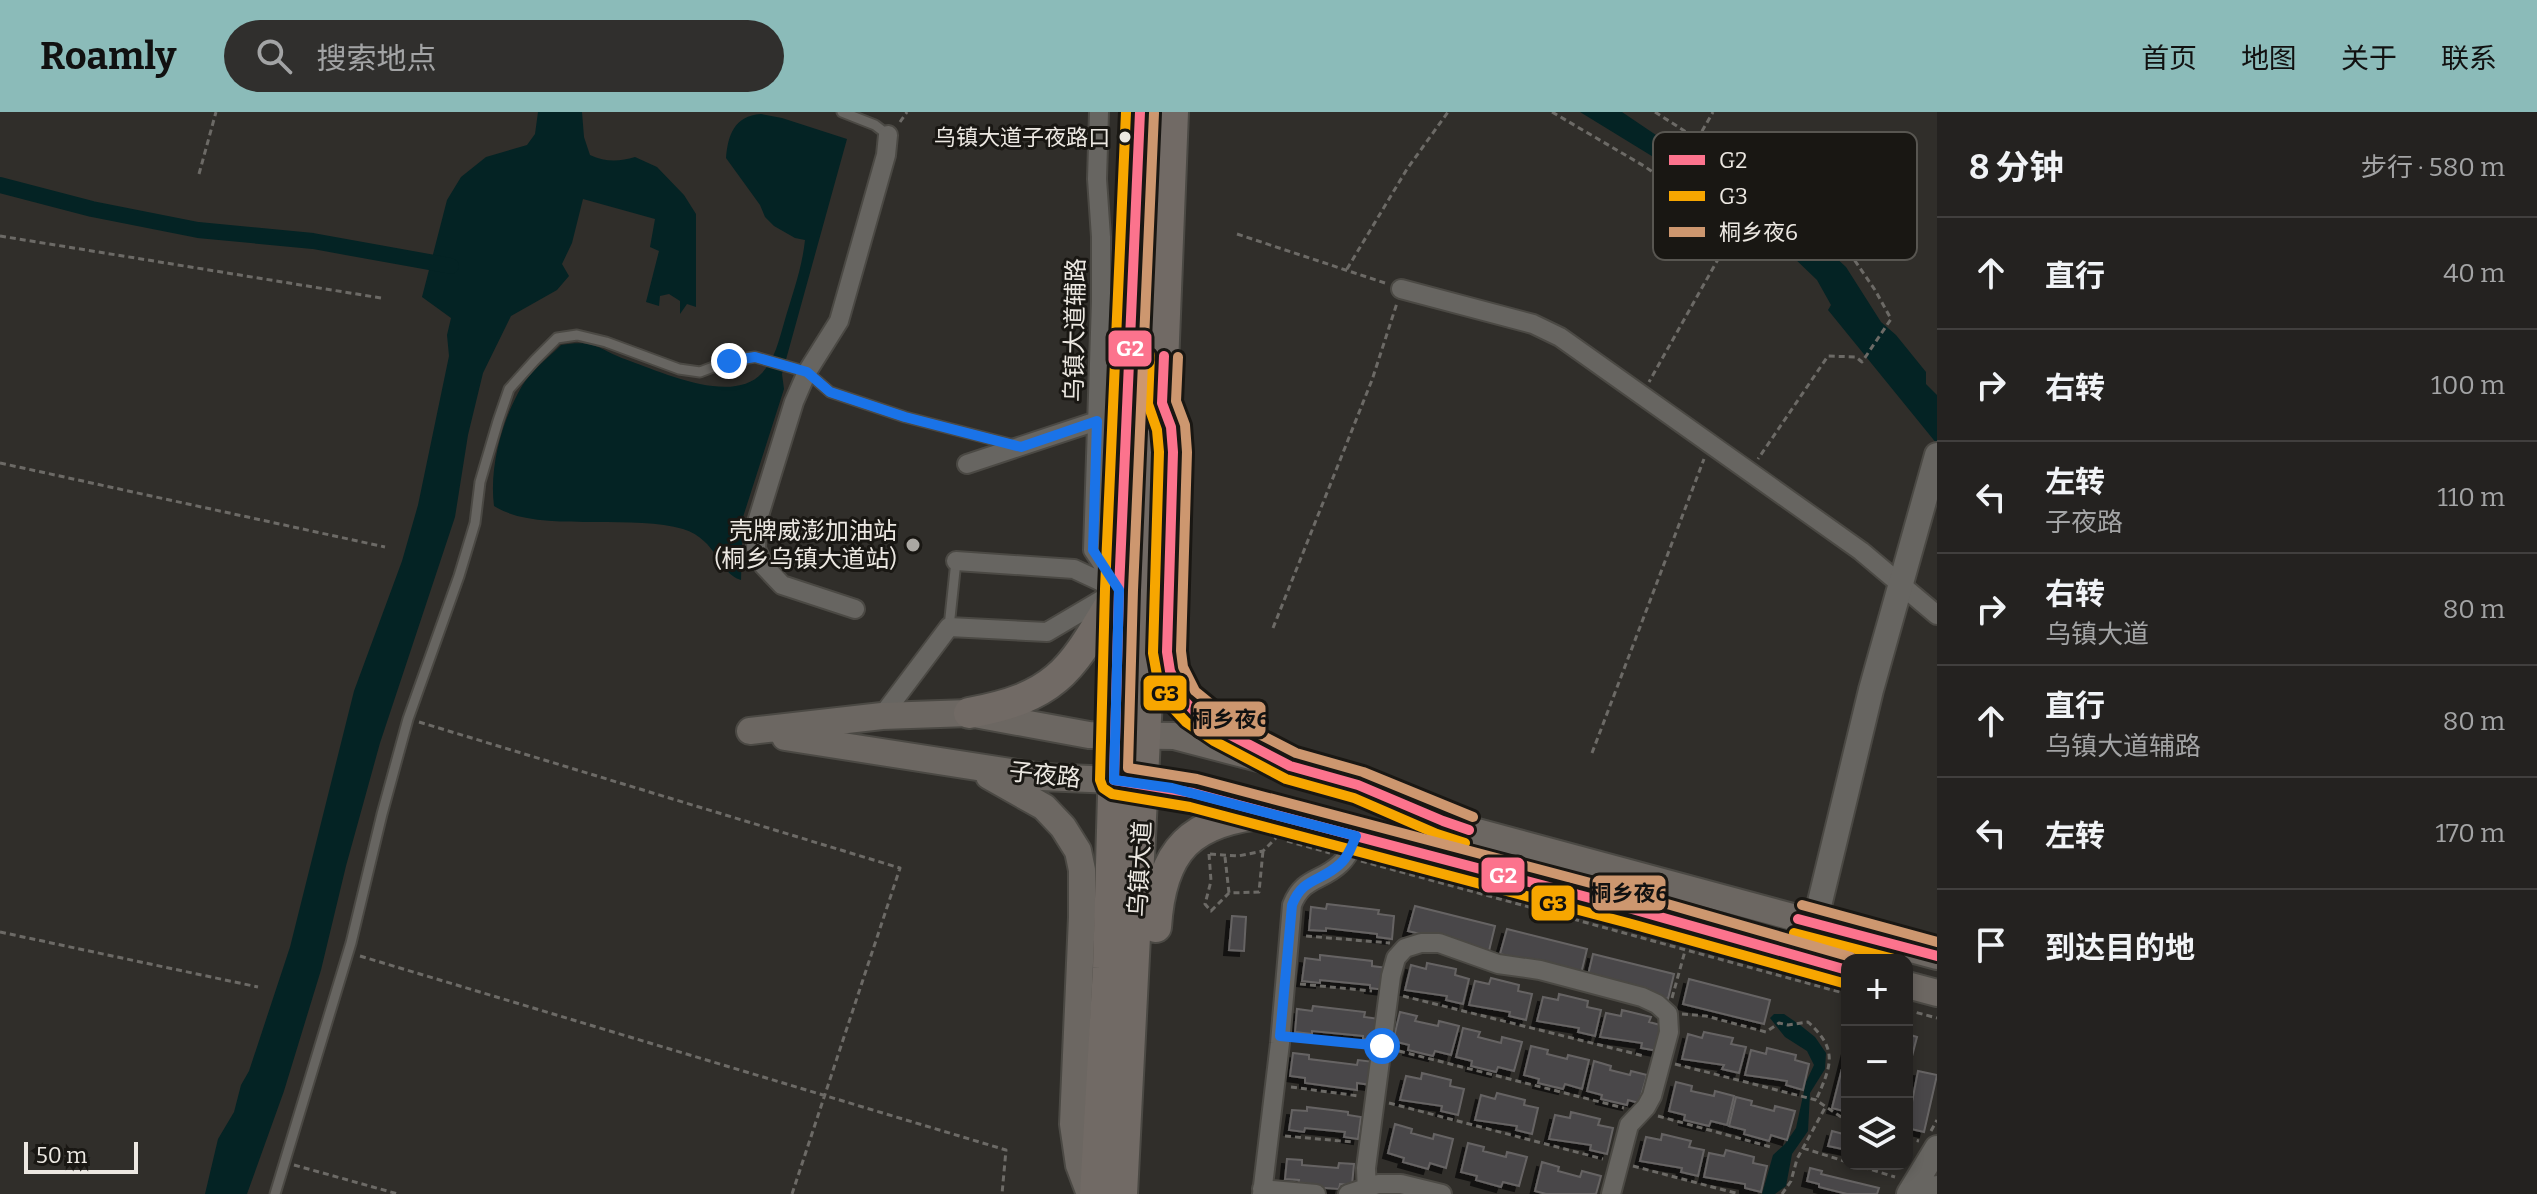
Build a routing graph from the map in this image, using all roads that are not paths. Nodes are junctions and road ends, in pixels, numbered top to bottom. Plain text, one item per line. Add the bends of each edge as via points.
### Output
1 (842, 112) edge
2 (1099, 112) edge
3 (1173, 112) edge
4 (1140, 114) edge
5 (888, 135) joint
6 (1401, 289) road end
7 (1131, 329) junction
8 (1164, 331) junction
9 (807, 372) junction
10 (1162, 403) junction
11 (1128, 411) junction
12 (1097, 421) junction
13 (1021, 447) junction
14 (1937, 457) edge
15 (967, 464) dead end
16 (956, 561) joint
17 (1901, 583) junction
18 (1119, 590) junction
19 (855, 609) dead end
20 (1937, 615) edge
21 (949, 627) junction
22 (969, 713) junction
23 (882, 716) junction
24 (1145, 735) junction
25 (1114, 736) junction
26 (967, 766) junction
27 (1294, 767) junction
28 (1114, 780) junction
29 (1144, 783) junction
30 (1268, 813) junction
31 (1351, 847) junction
32 (1814, 924) junction
33 (1937, 956) edge
34 (1806, 960) junction
35 (1841, 969) edge
36 (1913, 987) edge
37 (1937, 993) edge
38 (1931, 1145) edge
39 (1123, 1181) edge
40 (1905, 1187) edge
41 (1937, 1188) edge
42 (1262, 1191) edge
43 (1367, 1191) edge
44 (275, 1194) edge
45 (1093, 1194) edge
46 (1316, 1194) edge
47 (1348, 1194) edge
48 (1442, 1194) edge
49 (1611, 1194) edge
50 (1934, 1194) edge

1 - 5 lane
2 - 12 street, 乌镇大道辅路
3 - 8 main road, 乌镇大道
4 - 7 main road, 乌镇大道
5 - 9 street via 839,321
6 - 17 street via 1533,324 1560,337
7 - 8 main road
7 - 11 main road, 乌镇大道
8 - 10 main road, 乌镇大道
9 - 13 lane via 830,392
9 - 19 street via 757,522 756,549 782,585
9 - 44 lane via 755,357 700,372 679,369 577,335 557,338 509,389 459,576 408,719 348,953
10 - 24 main road, 乌镇大道
10 - 27 main road via 1173,452 1168,671 1175,689 1199,716
11 - 12 street
11 - 18 main road, 乌镇大道
12 - 13 street
12 - 18 street, 乌镇大道辅路 via 1093,550
13 - 15 street
14 - 17 street
16 - 18 street via 1074,569
16 - 21 lane
17 - 20 street
17 - 32 street
18 - 21 street via 1047,632
18 - 22 main road via 1082,651 1047,687 1027,699
18 - 25 main road, 乌镇大道
21 - 23 street
22 - 23 main road, 子夜路
22 - 25 main road, 子夜路
23 - 26 main road, 子夜路 via 750,731
24 - 25 main road, 子夜路
24 - 27 main road, 子夜路 via 1174,736
24 - 29 main road, 乌镇大道
25 - 28 main road, 乌镇大道
26 - 28 main road, 子夜路
26 - 45 main road via 1044,807 1078,851 1082,917 1073,1124 1079,1165
27 - 32 main road, 子夜路 via 1369,789 1455,826
28 - 29 main road, 子夜路
28 - 45 main road, 乌镇大道
29 - 30 main road, 子夜路
29 - 39 main road, 乌镇大道
30 - 31 main road, 子夜路
30 - 39 main road via 1229,819 1197,834 1164,876 1147,1094
31 - 34 main road, 子夜路 via 1632,909
31 - 42 street via 1332,871 1297,892 1292,905
32 - 33 main road, 子夜路
32 - 34 street
34 - 35 main road, 子夜路
36 - 37 main road
38 - 40 street
41 - 50 street
42 - 46 street
43 - 47 street
43 - 48 street via 1378,1184 1401,1184
43 - 49 street via 1368,1144 1396,958 1405,948 1439,943 1498,964 1642,997 1668,1014 1669,1032 1652,1096 1629,1125

